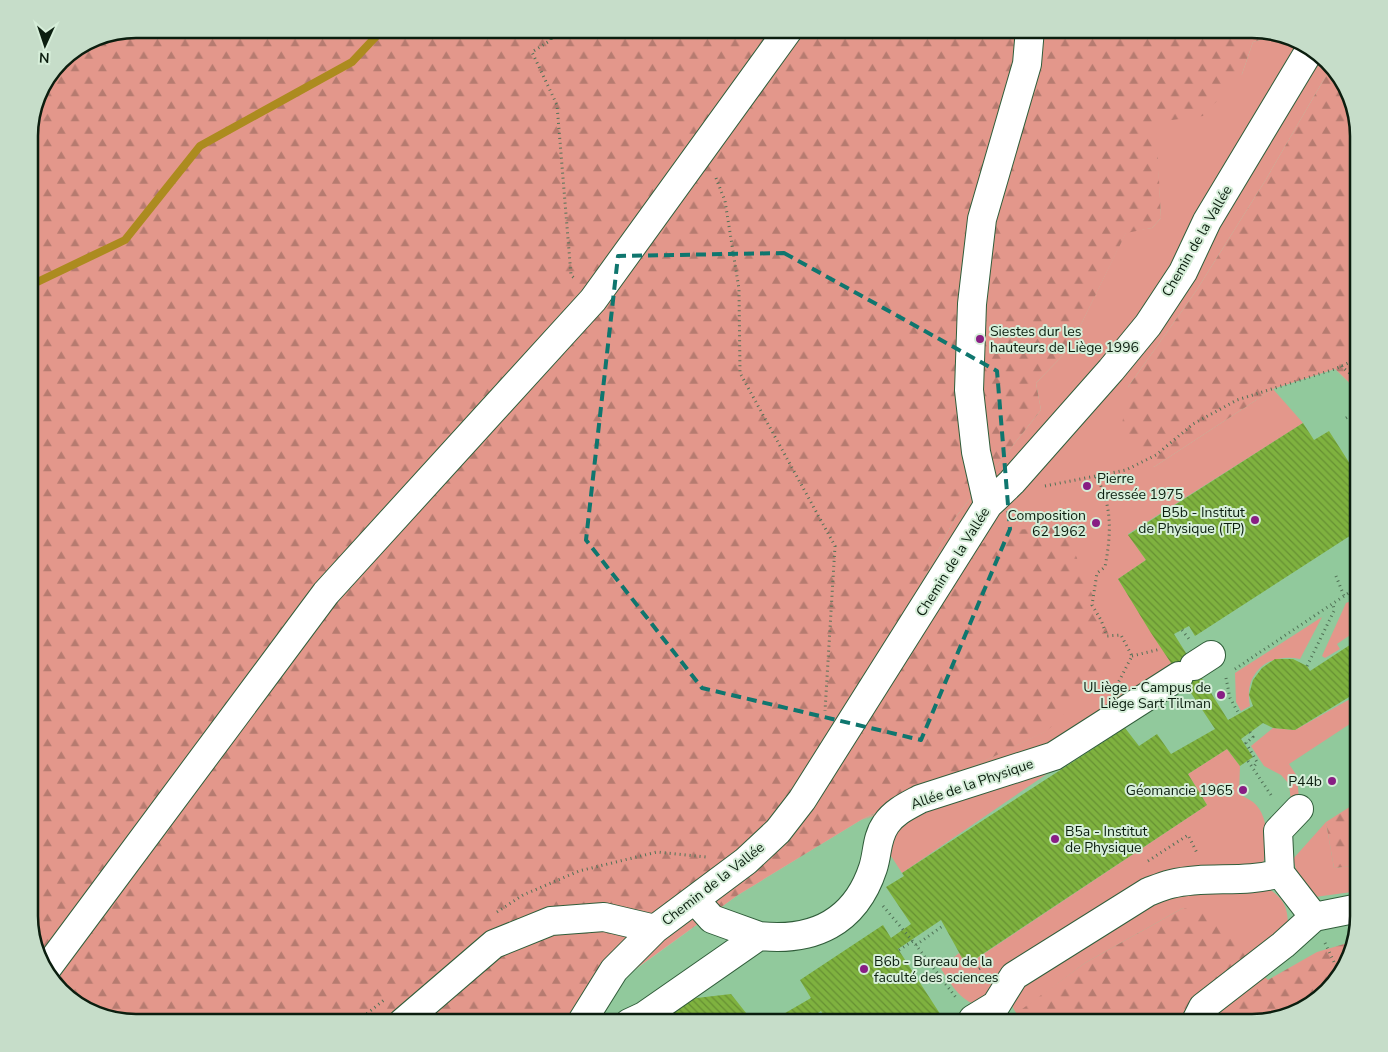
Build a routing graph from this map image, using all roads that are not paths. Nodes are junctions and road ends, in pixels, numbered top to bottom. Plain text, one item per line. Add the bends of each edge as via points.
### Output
1 (782, 38) edge
2 (1029, 38) edge
3 (1307, 55) edge
4 (988, 505) junction
5 (1202, 668) road end
6 (1299, 808) dead end
7 (1280, 873) junction
8 (696, 900) junction
9 (1350, 910) edge
10 (1314, 917) junction
11 (655, 929) junction
12 (759, 936) junction
13 (50, 964) edge
14 (412, 1014) edge
15 (587, 1014) edge
16 (647, 1014) edge
17 (982, 1014) edge
18 (1200, 1014) edge

1 - 13 street via 592,300 326,593
2 - 4 street via 1027,64 982,219 972,304 969,390 976,452
3 - 4 street, Chemin de la Vallée via 1207,222 1183,272 1148,324 1012,482
4 - 8 street, Chemin de la Vallée via 835,750 778,831
5 - 12 street, Allée de la Physique via 1054,756 920,799 901,809 886,824 877,843 874,866 866,887 851,908 832,924 817,931 784,939
6 - 7 street via 1278,831
7 - 10 street
7 - 17 street via 1260,879 1170,884 1148,892 1014,976 996,1005
8 - 11 street, Chemin de la Vallée
8 - 12 street, Allée de la Physique via 712,919
9 - 10 street
10 - 18 street via 1203,1007
11 - 14 street via 604,917 551,921 494,944
11 - 15 street, Chemin de la Vallée via 614,970
12 - 16 street

